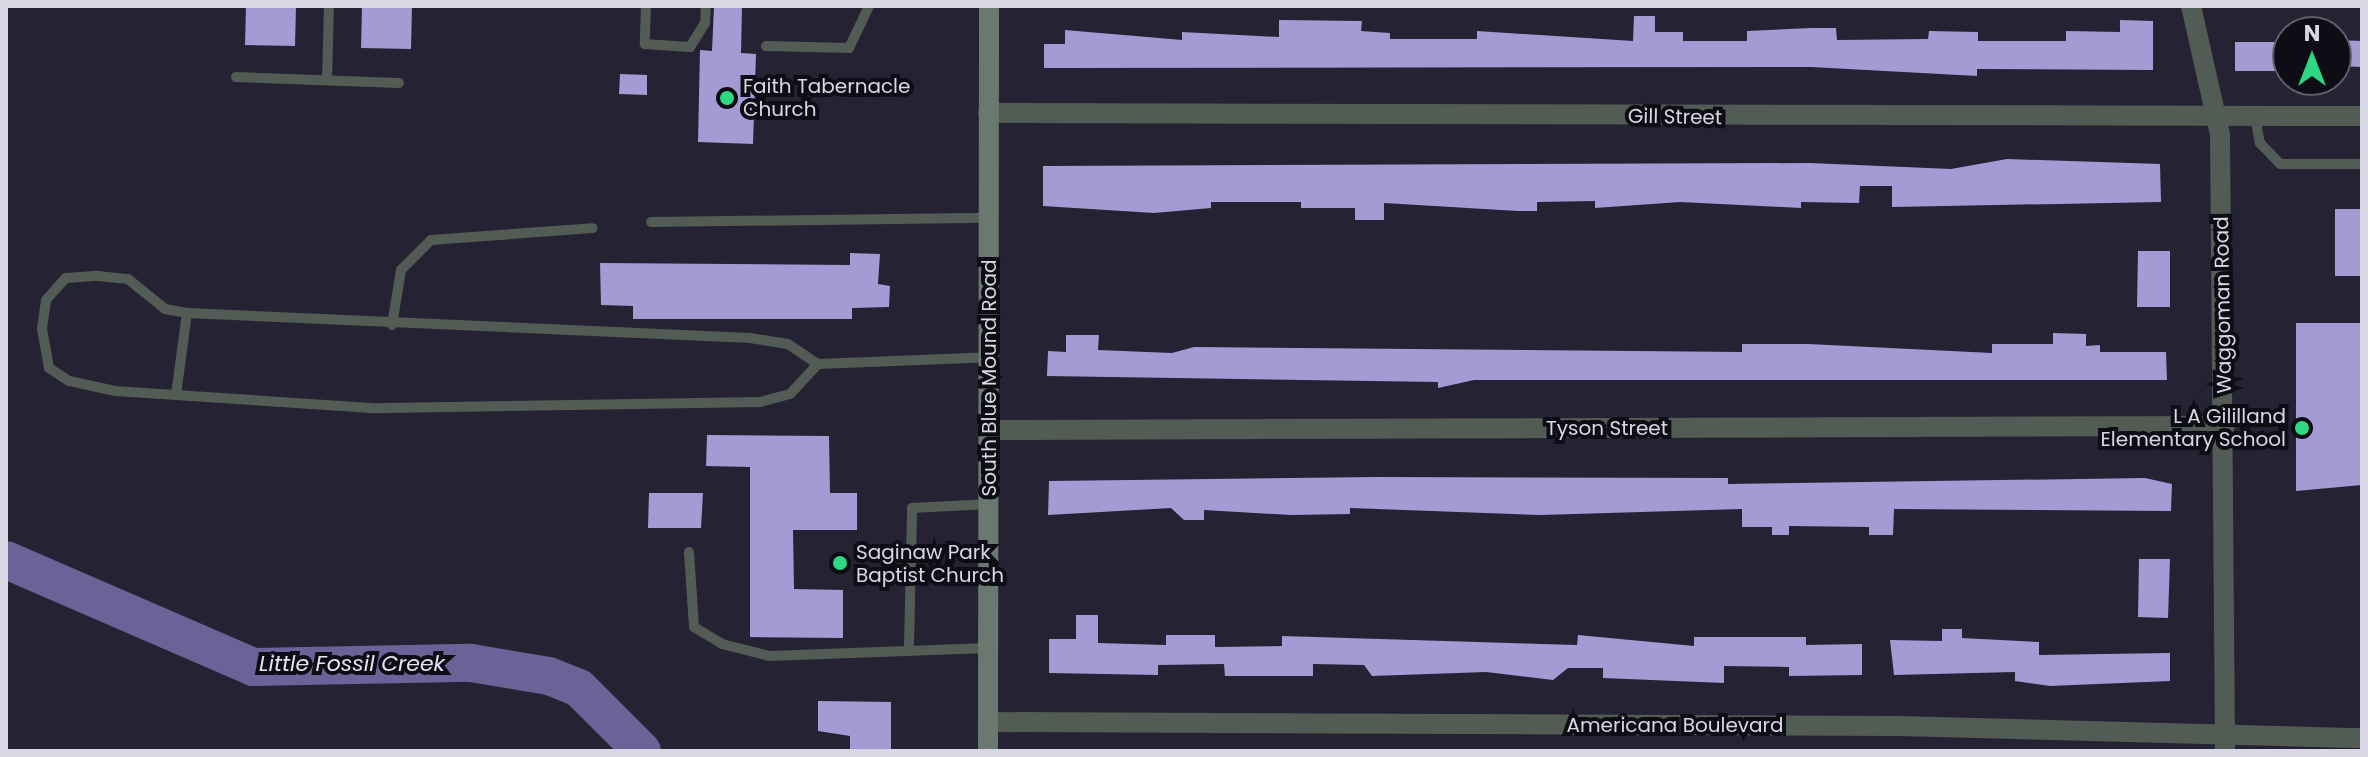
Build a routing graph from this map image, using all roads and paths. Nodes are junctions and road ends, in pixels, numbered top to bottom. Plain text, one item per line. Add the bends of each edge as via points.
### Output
1 (329, 6) edge
2 (646, 6) edge
3 (706, 6) edge
4 (869, 6) edge
5 (989, 6) edge
6 (2191, 6) edge
7 (766, 46) dead end
8 (236, 77) dead end
9 (327, 80) junction
10 (399, 83) dead end
11 (988, 113) junction
12 (2216, 114) junction
13 (2255, 114) junction
14 (2362, 116) edge
15 (2362, 164) edge
16 (989, 218) junction
17 (651, 222) dead end
18 (593, 228) dead end
19 (187, 313) junction
20 (392, 325) junction
21 (989, 357) junction
22 (818, 364) junction
23 (176, 395) junction
24 (2225, 426) junction
25 (989, 430) junction
26 (989, 504) junction
27 (689, 552) dead end
28 (909, 645) junction
29 (988, 648) junction
30 (988, 722) junction
31 (2362, 738) edge
32 (2225, 744) edge
33 (988, 751) edge

1 - 9 lane
2 - 3 lane via 645,44 690,47 705,23
4 - 7 lane via 849,48
5 - 11 main road, South Blue Mound Road
6 - 12 street, Waggoman Road
8 - 9 lane
9 - 10 lane
11 - 12 street, Gill Street
11 - 16 main road, South Blue Mound Road
12 - 13 street, Gill Street
12 - 24 street, Waggoman Road
13 - 14 street, Gill Street
13 - 15 lane via 2260,143 2280,164
16 - 17 lane
16 - 21 main road, South Blue Mound Road
18 - 20 lane via 431,240 401,270
19 - 20 lane
19 - 23 lane
19 - 23 lane via 155,303 128,279 66,278 46,300 42,329 49,368 69,381
20 - 22 lane via 750,338 788,344
21 - 22 lane
21 - 25 main road, South Blue Mound Road
22 - 23 lane via 790,394 761,402 371,408
24 - 25 street, Tyson Street
24 - 32 street, Waggoman Road
25 - 26 main road, South Blue Mound Road
26 - 28 lane via 912,508
26 - 29 main road, South Blue Mound Road
27 - 28 lane via 694,627 722,644 769,656
28 - 29 lane
29 - 30 main road, South Blue Mound Road
30 - 32 street, Americana Boulevard via 1898,726
30 - 33 main road, South Blue Mound Road
31 - 32 street, Americana Boulevard

